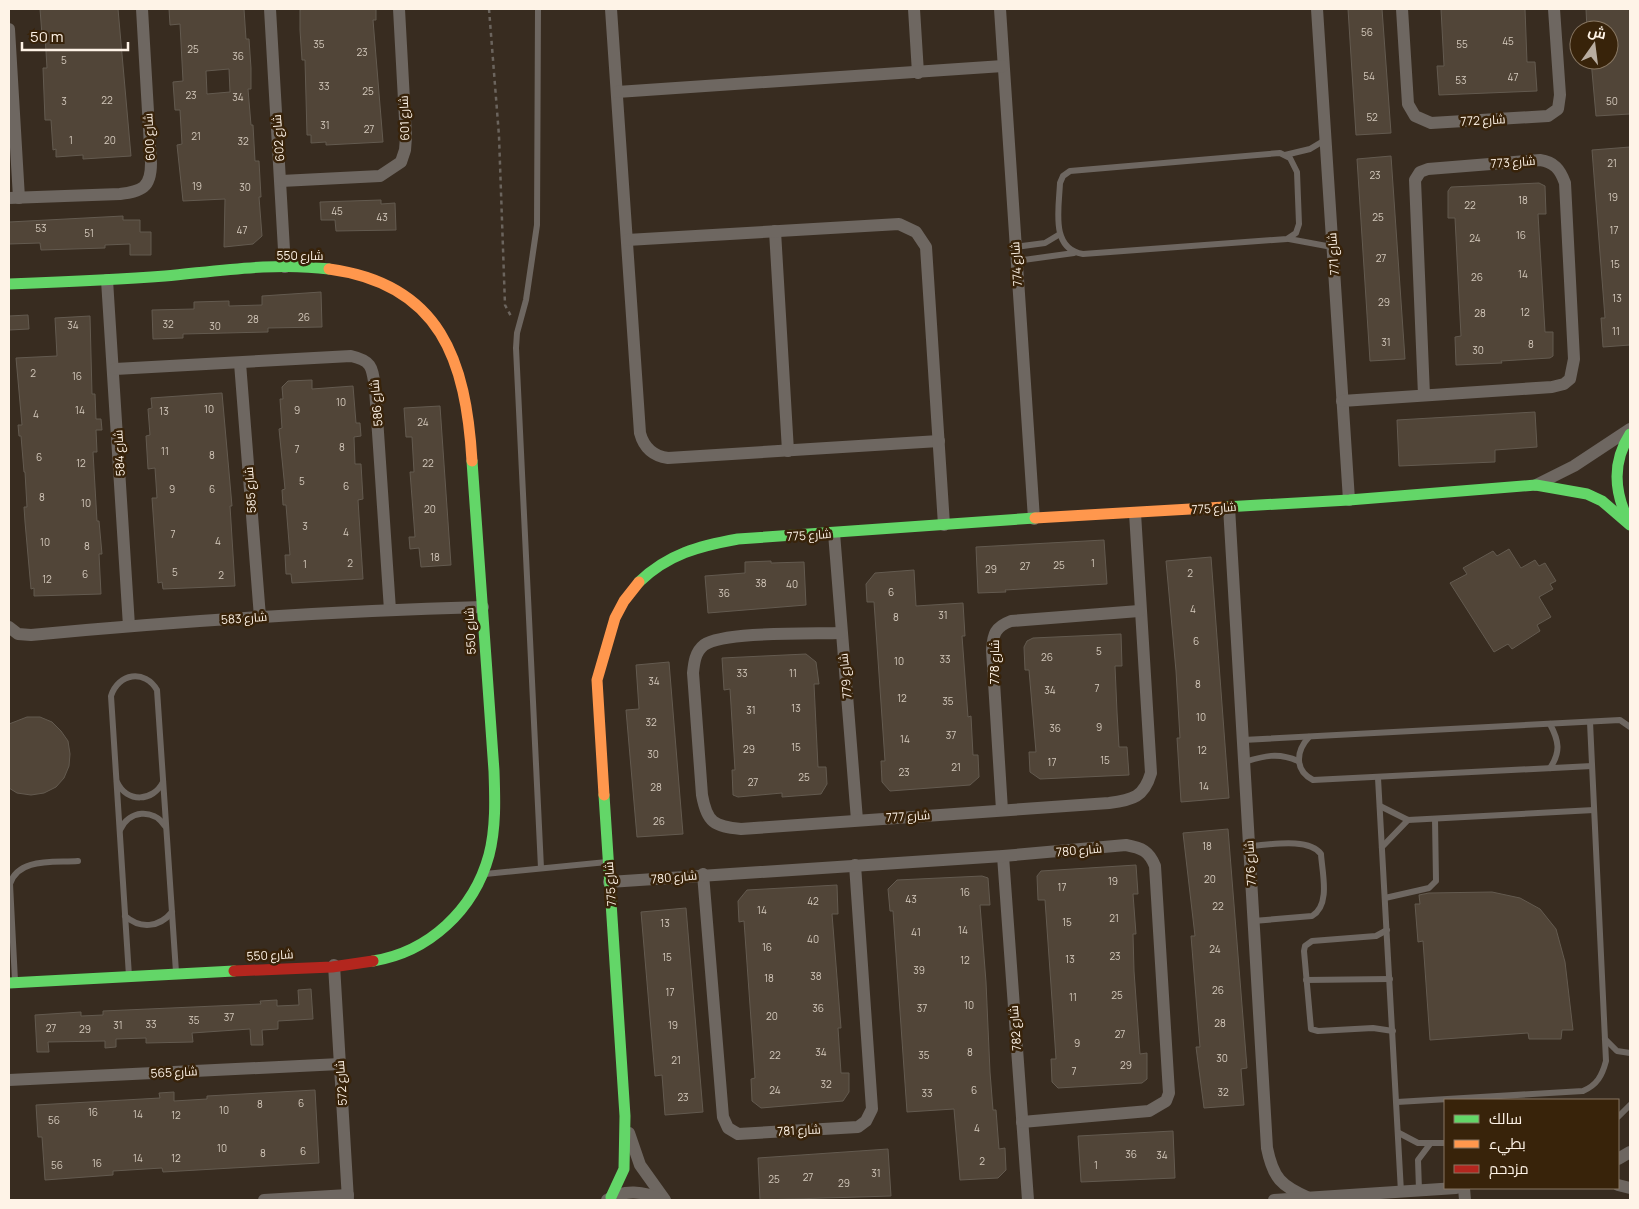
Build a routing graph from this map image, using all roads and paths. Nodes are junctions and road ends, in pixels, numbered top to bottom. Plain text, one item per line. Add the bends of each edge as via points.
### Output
1 (142, 9) edge
2 (270, 9) edge
3 (399, 9) edge
4 (489, 9) edge
5 (538, 9) edge
6 (611, 9) edge
7 (914, 9) edge
8 (1000, 9) edge
9 (1317, 9) edge
10 (1402, 9) edge
11 (1554, 9) edge
12 (9, 29) edge
13 (1003, 66) junction
14 (918, 73) junction
15 (617, 92) junction
16 (1326, 140) junction
17 (1285, 155) junction
18 (281, 181) junction
19 (14, 198) edge
20 (775, 231) junction
21 (1060, 234) junction
22 (1288, 239) junction
23 (626, 240) junction
24 (1015, 247) junction
25 (1332, 247) junction
26 (1076, 253) junction
27 (1016, 261) junction
28 (285, 267) junction
29 (108, 280) junction
30 (9, 284) edge
31 (519, 325) junction
32 (240, 362) junction
33 (114, 369) junction
34 (1424, 395) junction
35 (1342, 401) junction
36 (1630, 429) edge
37 (1630, 434) edge
38 (939, 441) junction
39 (788, 451) junction
40 (1536, 485) junction
41 (1349, 500) junction
42 (1229, 506) junction
43 (1135, 513) junction
44 (1034, 518) junction
45 (1630, 524) edge
46 (944, 525) junction
47 (834, 533) junction
48 (483, 607) junction
49 (390, 610) junction
50 (1139, 611) junction
51 (260, 617) junction
52 (129, 626) junction
53 (9, 627) edge
54 (841, 633) junction
55 (1590, 722) junction
56 (1550, 724) junction
57 (1630, 727) edge
58 (1309, 737) junction
59 (1243, 740) junction
60 (1298, 761) junction
61 (1244, 762) junction
62 (1592, 766) junction
63 (1550, 768) junction
64 (1378, 778) junction
65 (116, 781) junction
66 (163, 782) junction
67 (1380, 806) junction
68 (1002, 810) junction
69 (1594, 810) junction
70 (1435, 819) junction
71 (857, 820) junction
72 (1408, 820) junction
73 (166, 827) junction
74 (120, 831) junction
75 (1249, 846) junction
76 (1382, 847) junction
77 (1003, 856) junction
78 (78, 861) dead end
79 (608, 862) junction
80 (855, 864) junction
81 (541, 868) junction
82 (483, 874) junction
83 (703, 874) junction
84 (609, 882) junction
85 (1385, 898) junction
86 (172, 912) junction
87 (125, 916) junction
88 (1253, 921) junction
89 (1387, 930) junction
90 (334, 965) junction
91 (176, 974) junction
92 (129, 976) junction
93 (1390, 979) junction
94 (1306, 980) junction
95 (12, 983) edge
96 (1393, 1031) junction
97 (1605, 1039) junction
98 (1630, 1053) edge
99 (340, 1064) junction
100 (9, 1080) edge
101 (1561, 1092) junction
102 (1444, 1099) edge
103 (1446, 1099) edge
104 (1566, 1099) edge
105 (1397, 1102) junction
106 (1630, 1105) edge
107 (625, 1116) junction
108 (1619, 1116) edge
109 (1022, 1122) junction
110 (1399, 1133) junction
111 (1444, 1143) edge
112 (1430, 1144) junction
113 (1630, 1152) edge
114 (1619, 1158) edge
115 (1444, 1189) edge
116 (1419, 1190) junction
117 (1402, 1192) junction
118 (348, 1198) edge
119 (1309, 1198) junction
120 (609, 1199) edge
121 (264, 1200) edge
122 (663, 1200) edge
123 (1028, 1200) edge
124 (1274, 1200) edge

1 - 19 street, شارع 600 via 151,163 151,176 146,186 120,194
2 - 18 street, شارع 602
3 - 18 street, شارع 601 via 406,137 401,162 380,176
4 - 31 path via 505,305
5 - 31 lane via 537,225
6 - 15 street
7 - 14 street
8 - 13 street, شارع 774
9 - 16 street, شارع 771
10 - 11 street, شارع 772 via 1408,104 1415,116 1431,123 1548,116 1558,109 1560,95
12 - 19 street
13 - 14 street
13 - 24 street, شارع 774
14 - 15 street
15 - 23 street
16 - 17 lane via 1310,149
16 - 25 street, شارع 771
17 - 21 lane via 1070,171 1060,183
17 - 22 lane via 1297,172 1299,224 1296,233
18 - 28 street, شارع 602
20 - 23 street
20 - 38 street via 900,224 920,236 926,247
20 - 39 street
21 - 24 lane via 1045,244
21 - 26 lane via 1064,245
22 - 25 lane
22 - 26 lane
23 - 39 street via 640,433 645,446 655,455 668,458
24 - 27 street, شارع 774
25 - 35 street, شارع 771
26 - 27 lane
27 - 44 street, شارع 774
28 - 29 street, شارع 550
28 - 48 street, شارع 550 via 332,268 376,279 414,302 446,340 456,362 467,408
29 - 30 street, شارع 550
29 - 33 street, شارع 584
31 - 81 lane via 516,348
32 - 33 street, شارع 586
32 - 49 street, شارع 586 via 351,356 368,362 375,388
32 - 51 street, شارع 585
33 - 52 street, شارع 584
34 - 34 street, شارع 773 via 1552,387 1570,379 1574,359 1565,183 1557,167 1550,162 1540,160 1428,169 1420,172 1415,180
34 - 35 street, شارع 773
35 - 41 street, شارع 771
36 - 40 street, شارع 775 via 1574,466
37 - 45 street via 1619,456 1616,474 1622,510
38 - 39 street
38 - 46 street
40 - 41 street, شارع 775
40 - 45 street, شارع 775 via 1586,494
41 - 42 street, شارع 775
42 - 43 street, شارع 775
42 - 59 street, شارع 776
43 - 44 street, شارع 775
43 - 50 street, شارع 777
44 - 46 street, شارع 775
46 - 47 street, شارع 775
47 - 54 street, شارع 779
47 - 79 street, شارع 775 via 738,539 690,548 636,582 622,602 602,652 597,680
48 - 49 street, شارع 583
48 - 82 street, شارع 550 via 494,813 493,839
49 - 51 street, شارع 583
50 - 68 street, شارع 777 via 1151,773 1147,786 1139,796 1121,802
50 - 68 street, شارع 778 via 1011,621 997,628 992,650
51 - 52 street, شارع 583
52 - 53 street, شارع 583 via 31,635 18,634
54 - 71 street, شارع 779
54 - 71 street, شارع 777 via 730,637 704,646 695,658 693,673 702,795 705,812 712,822 725,827 741,829
55 - 56 lane
55 - 57 lane via 1620,720
55 - 62 lane
56 - 58 lane
56 - 63 lane via 1558,743 1556,759
58 - 59 lane
58 - 60 lane
59 - 61 street, شارع 776
60 - 61 lane via 1272,754
60 - 64 lane via 1300,770 1313,780
61 - 75 street, شارع 776
62 - 63 lane
62 - 69 lane
63 - 64 lane
64 - 67 lane
65 - 66 lane via 128,795 140,798 152,795
65 - 66 lane via 111,696 116,684 133,676 150,681 157,690
65 - 74 lane
66 - 73 lane
67 - 72 lane
67 - 76 lane
68 - 71 street, شارع 777
69 - 70 lane
69 - 97 lane
70 - 72 lane
70 - 85 lane via 1436,881 1429,888
72 - 76 lane
73 - 74 lane via 157,817 144,813 126,820
73 - 86 lane
74 - 87 lane
75 - 88 street, شارع 776
75 - 88 lane via 1310,845 1320,854 1324,901 1312,916
76 - 85 lane
77 - 80 street, شارع 780
77 - 109 street, شارع 782
77 - 109 street, شارع 780 via 1126,846 1147,851 1155,866 1169,1093 1166,1102 1149,1111
78 - 95 lane via 26,866 12,878
79 - 81 lane
79 - 84 street, شارع 775
80 - 83 street, شارع 780
80 - 83 street, شارع 781 via 872,1109 866,1121 858,1127 738,1134 728,1128 722,1117
81 - 82 lane
82 - 90 street, شارع 550 via 462,910 443,929 417,947 392,957
83 - 84 street, شارع 780
84 - 107 street, شارع 775
85 - 89 lane
86 - 87 lane via 162,922 148,926 136,924
86 - 91 lane
87 - 92 lane
88 - 119 street, شارع 776 via 1267,1148 1271,1167 1281,1183
89 - 93 lane
89 - 94 lane via 1376,936 1308,943 1304,951
90 - 91 street, شارع 550
90 - 99 street, شارع 572
91 - 92 street, شارع 550
92 - 95 street, شارع 550
93 - 94 lane
93 - 96 lane
94 - 96 lane via 1310,1026 1314,1031 1373,1028
96 - 105 lane
97 - 98 lane via 1617,1051
97 - 101 lane via 1606,1061 1598,1081 1583,1091
99 - 100 street, شارع 565
99 - 118 street, شارع 572
101 - 103 lane
101 - 104 lane
102 - 105 lane
105 - 110 lane
106 - 108 lane
107 - 120 street, شارع 775 via 624,1169
107 - 122 street, شارع 775 via 633,1151
109 - 123 street, شارع 782
110 - 112 lane via 1418,1144
110 - 117 lane
111 - 112 lane
112 - 116 lane via 1418,1160
113 - 114 street
115 - 116 street
116 - 117 street
117 - 119 street
118 - 121 street
119 - 124 street
120 - 122 street via 627,1192 644,1193

